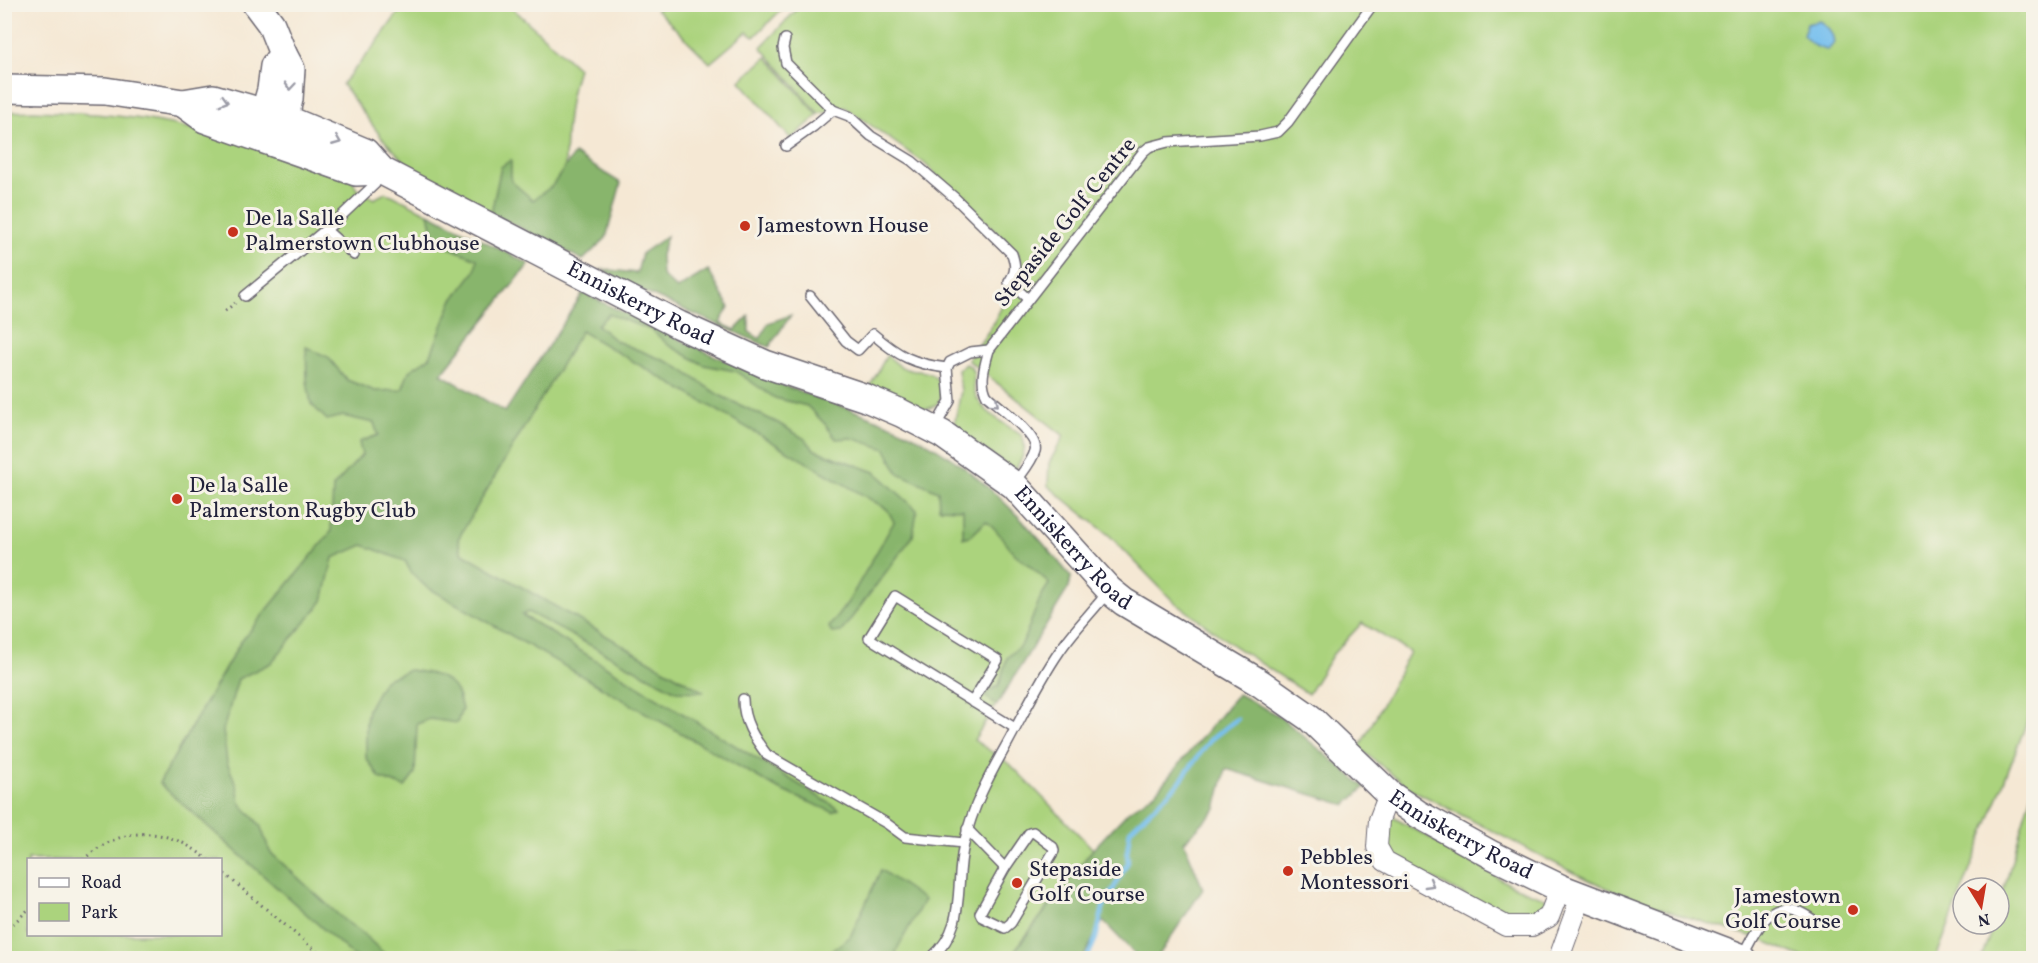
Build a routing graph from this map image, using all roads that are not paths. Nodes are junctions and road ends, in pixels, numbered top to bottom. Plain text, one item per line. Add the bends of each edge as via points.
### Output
1 (256, 4) edge
2 (1373, 4) edge
3 (785, 39) dead end
4 (4, 89) edge
5 (833, 110) junction
6 (272, 129) junction
7 (786, 146) dead end
8 (382, 171) junction
9 (326, 230) junction
10 (354, 255) dead end
11 (245, 296) dead end
12 (810, 296) dead end
13 (1028, 299) junction
14 (989, 350) junction
15 (947, 368) junction
16 (933, 430) junction
17 (1014, 485) junction
18 (1109, 590) junction
19 (743, 699) dead end
20 (972, 702) junction
21 (1015, 728) junction
22 (1389, 794) junction
23 (967, 829) junction
24 (964, 843) junction
25 (1005, 868) junction
26 (1570, 893) junction
27 (1812, 919) dead end
28 (931, 958) edge
29 (1559, 958) edge
30 (1743, 958) edge

1 - 6 main road via 271,24 291,69
2 - 13 lane, Stepaside Golf Centre via 1278,132 1168,142 1143,152
3 - 5 lane via 786,63
4 - 6 main road, Enniskerry Road via 105,91 183,103 205,119
5 - 7 lane
5 - 13 lane via 849,116 912,161 955,198 1012,254 1016,265 1009,282
6 - 8 main road, Enniskerry Road via 356,172
8 - 9 lane via 375,184
8 - 16 main road, Enniskerry Road via 679,325 765,364 866,398
9 - 10 lane
9 - 11 lane
12 - 15 lane via 858,350 873,334 893,351
13 - 14 lane, Stepaside Golf Centre
14 - 15 lane via 958,357
14 -> 17 lane via 984,368 987,396 1036,445
15 - 16 lane via 950,401
16 - 17 main road, Enniskerry Road
17 - 18 main road, Enniskerry Road
18 - 21 lane via 1060,651
18 - 22 main road, Enniskerry Road via 1310,718
19 - 24 lane via 743,713 767,755 905,837
20 - 20 lane via 869,638 895,596 998,660
20 - 21 lane
21 - 23 lane via 982,787
22 - 26 main road, Enniskerry Road via 1492,855
22 -> 26 street via 1379,820 1377,847 1385,861 1506,926 1532,926 1549,917
23 - 24 lane
23 - 25 lane
24 - 28 lane via 953,927 944,948
25 - 25 lane via 1033,832 1053,847 1005,928 980,913
26 - 29 street
26 - 30 main road, Enniskerry Road
27 - 30 lane via 1794,910 1771,913

